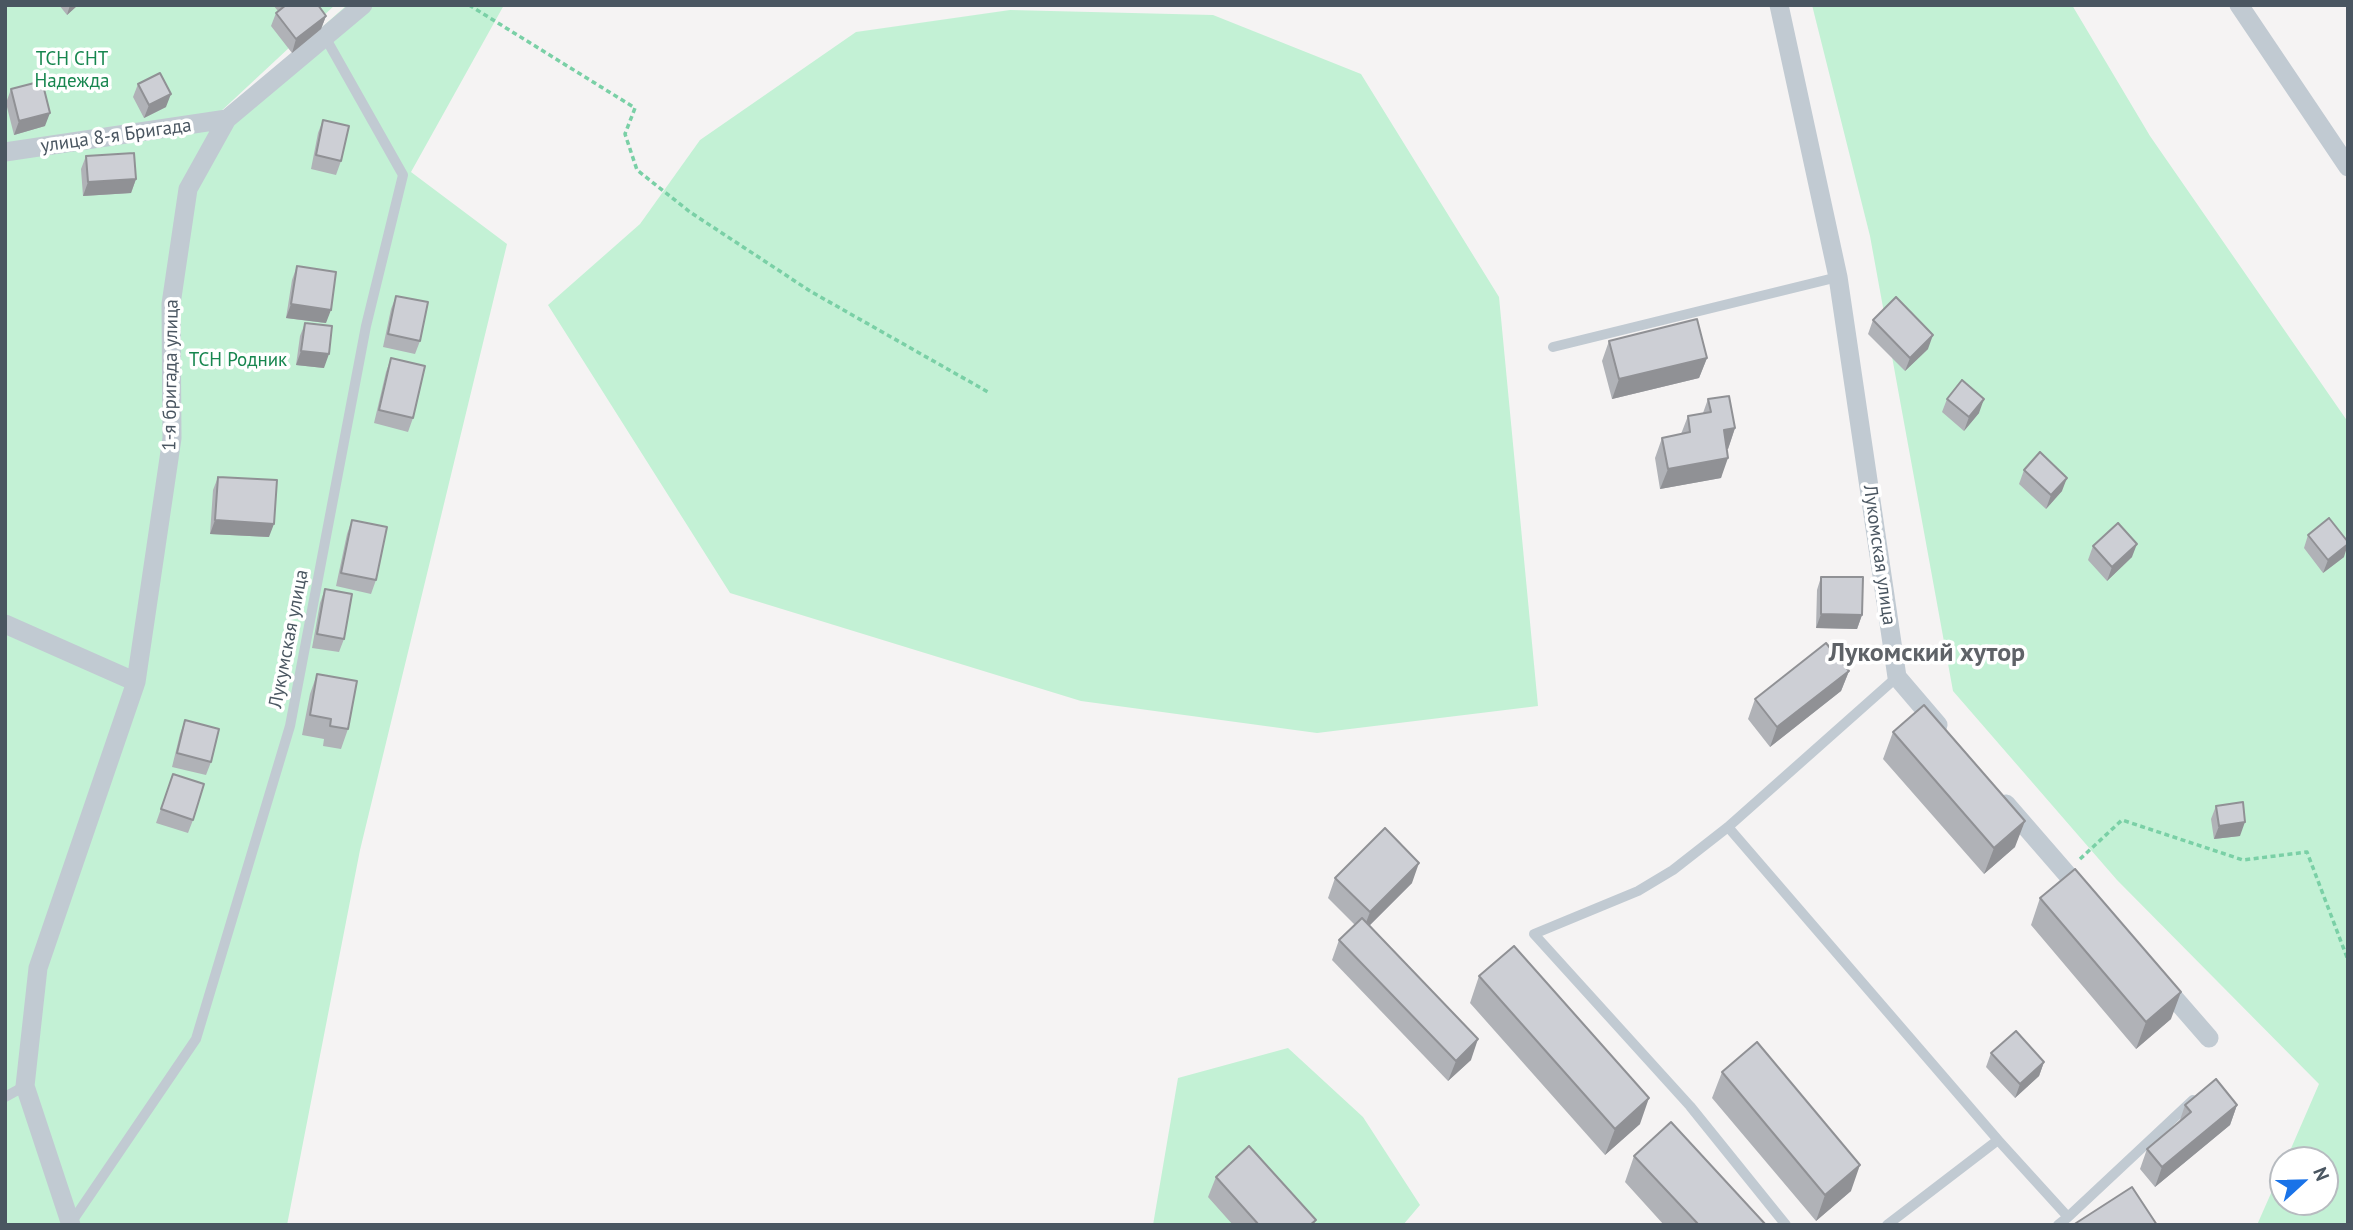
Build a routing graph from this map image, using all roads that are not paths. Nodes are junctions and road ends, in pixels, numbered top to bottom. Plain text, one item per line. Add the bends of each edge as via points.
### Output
1 (363, 5) edge
2 (1779, 5) edge
3 (2239, 5) edge
4 (325, 37) junction
5 (227, 119) junction
6 (5, 152) edge
7 (2348, 167) edge
8 (1838, 277) junction
9 (1553, 347) dead end
10 (5, 624) edge
11 (1897, 677) junction
12 (136, 682) junction
13 (1950, 739) edge
14 (1994, 790) edge
15 (1728, 827) junction
16 (2102, 914) edge
17 (2147, 966) edge
18 (2209, 1038) dead end
19 (25, 1086) junction
20 (2199, 1094) edge
21 (5, 1097) edge
22 (1998, 1140) junction
23 (2068, 1217) junction
24 (71, 1224) edge
25 (1786, 1225) edge
26 (1887, 1225) edge
27 (2058, 1225) edge

1 - 4 street
2 - 8 street, Лукомская улица
3 - 7 street
4 - 5 street
4 - 24 lane, Лукумская улица via 403,175 366,326 290,726 196,1039
5 - 6 street, улица 8-я Бригада
5 - 12 street, 1-я бригада улица via 188,188 171,304 172,438
8 - 9 lane
8 - 11 street, Лукомская улица
10 - 12 street
11 - 13 street
11 - 15 lane
12 - 19 street, 1-я бригада улица via 38,968
14 - 16 street
15 - 22 lane
15 - 25 lane via 1674,870 1638,891 1534,934 1690,1106
17 - 18 street
19 - 21 lane
19 - 24 street
20 - 23 lane
22 - 23 lane
22 - 26 lane
23 - 27 lane

